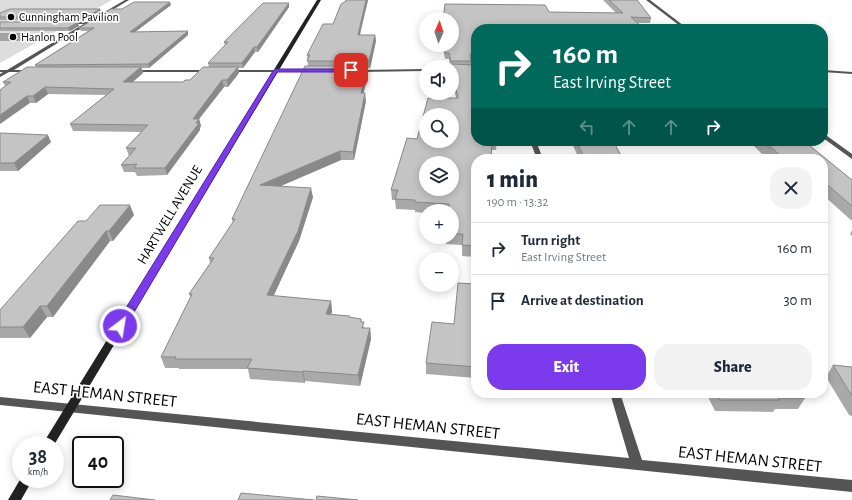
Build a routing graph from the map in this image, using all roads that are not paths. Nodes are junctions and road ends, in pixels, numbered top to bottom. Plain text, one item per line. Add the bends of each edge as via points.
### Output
1 (127, 0) edge
2 (319, 0) edge
3 (648, 0) edge
4 (102, 15) edge
5 (95, 19) edge
6 (61, 23) edge
7 (89, 23) junction
8 (679, 24) edge
9 (323, 70) edge
10 (355, 70) edge
11 (419, 70) edge
12 (459, 70) edge
13 (471, 70) edge
14 (0, 71) edge
15 (10, 71) junction
16 (41, 71) edge
17 (127, 71) edge
18 (213, 71) edge
19 (220, 71) edge
20 (275, 71) junction
21 (828, 71) edge
22 (852, 73) edge
23 (0, 76) edge
24 (828, 139) edge
25 (852, 157) edge
26 (617, 398) edge
27 (0, 400) edge
28 (71, 407) junction
29 (53, 436) edge
30 (637, 464) junction
31 (852, 486) edge
32 (21, 488) edge
33 (14, 500) edge

1 - 4 street
2 - 20 street, HARTWELL AVENUE
3 - 8 street
5 - 7 street
6 - 7 street
7 - 15 street
9 - 20 street
10 - 11 street
12 - 13 street
14 - 15 street
15 - 16 street
15 - 23 street
17 - 18 street
19 - 20 street
20 - 28 street, HARTWELL AVENUE
21 - 22 street
24 - 25 street
26 - 30 street
27 - 28 street, EAST HEMAN STREET
28 - 29 street, HARTWELL AVENUE
28 - 30 street, EAST HEMAN STREET
30 - 31 street, EAST HEMAN STREET
32 - 33 street

